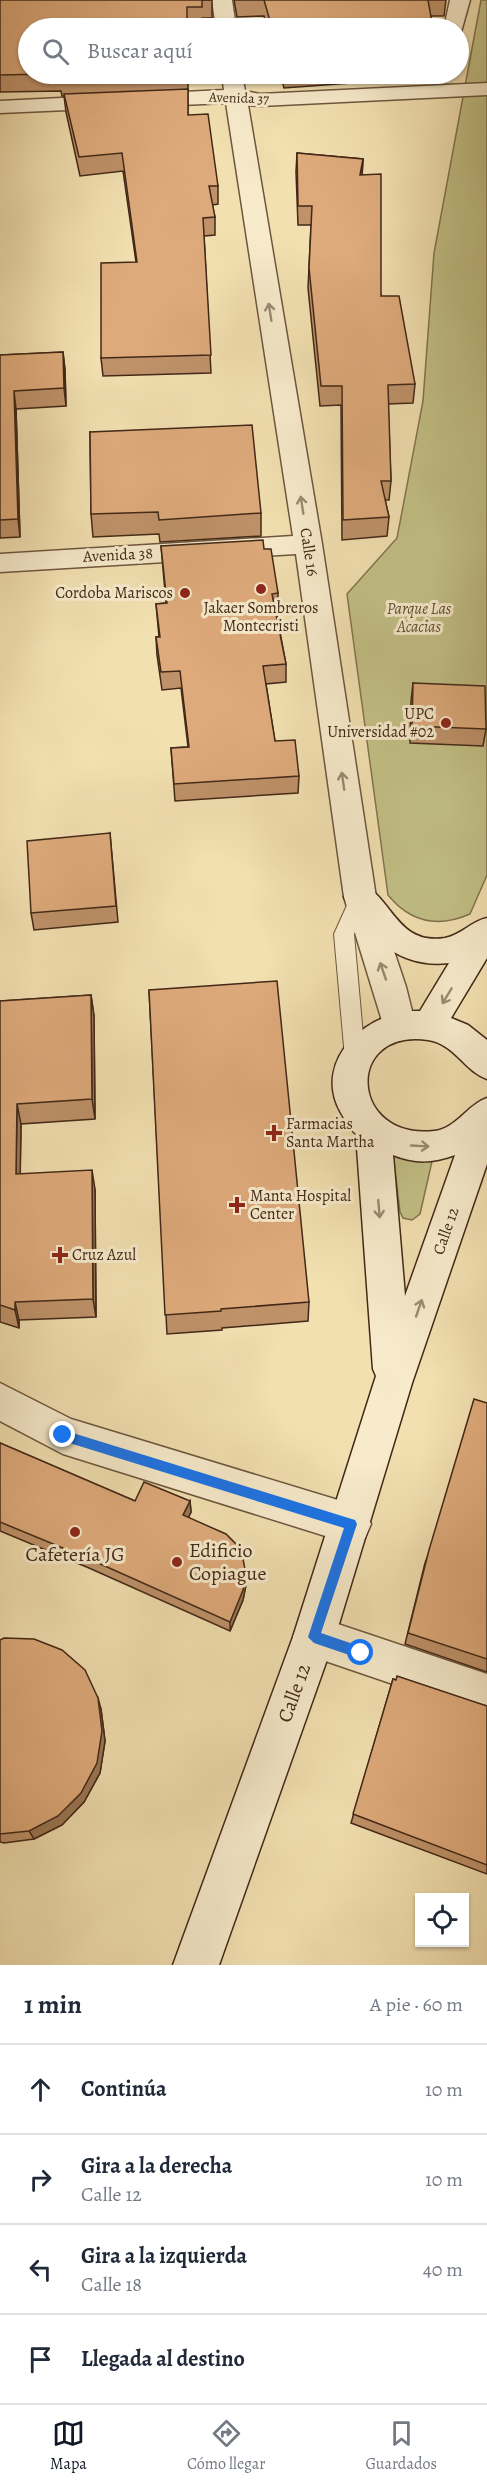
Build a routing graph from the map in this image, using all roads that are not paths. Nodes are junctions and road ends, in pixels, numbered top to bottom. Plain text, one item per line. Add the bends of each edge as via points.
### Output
1 (222, 0) edge
2 (460, 0) edge
3 (225, 18) edge
4 (456, 18) edge
5 (432, 84) edge
6 (450, 84) edge
7 (233, 85) edge
8 (487, 89) edge
9 (0, 107) edge
10 (308, 544) junction
11 (0, 563) edge
12 (360, 897) junction
13 (487, 930) edge
14 (414, 1026) junction
15 (355, 1058) junction
16 (487, 1065) edge
17 (487, 1113) edge
18 (373, 1130) junction
19 (393, 1383) junction
20 (0, 1401) edge
21 (351, 1524) junction
22 (314, 1637) junction
23 (487, 1695) edge
24 (196, 1965) edge

1 - 3 street
2 - 4 street
5 - 7 street, Avenida 37 via 260,100
6 - 8 street, Avenida 37
7 - 9 street, Avenida 37
10 -> 7 street, Calle 16
10 - 11 street, Avenida 38
12 -> 10 street, Calle 16
12 - 13 street via 386,932 418,950 455,950 469,945
14 -> 12 street, Calle 16 via 389,987
12 - 15 lane via 344,934
13 -> 14 street
14 - 15 street via 381,1034
14 - 16 street via 448,1031 465,1040
15 - 18 street via 349,1076 351,1096 358,1114
18 -> 17 street via 414,1147 437,1147 475,1129
19 -> 17 street, Calle 12
18 -> 19 street, Calle 12
19 - 21 street, Calle 12
20 - 21 street via 63,1435
21 - 22 street, Calle 12
22 - 23 street
22 - 24 street, Calle 12

